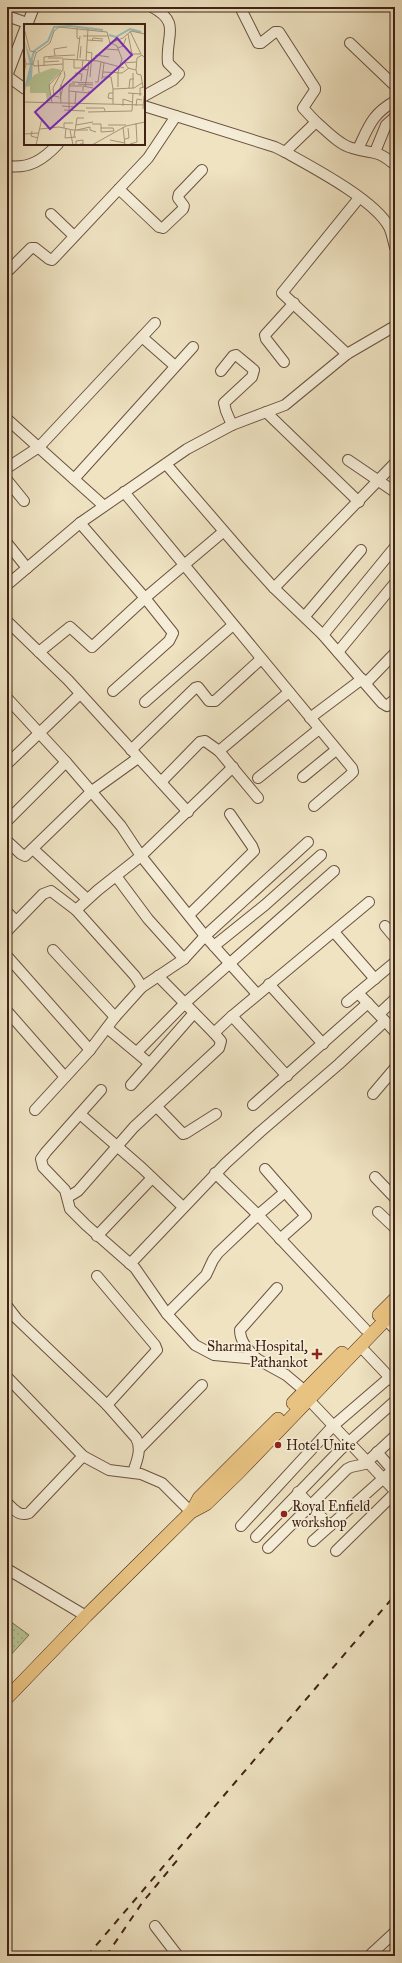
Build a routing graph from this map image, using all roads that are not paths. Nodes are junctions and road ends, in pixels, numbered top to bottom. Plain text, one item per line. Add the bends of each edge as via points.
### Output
1 (34, 7) edge
2 (152, 7) edge
3 (240, 7) edge
4 (7, 16) edge
5 (27, 24) edge
6 (24, 25) edge
7 (24, 31) edge
8 (350, 43) dead end
9 (7, 76) edge
10 (395, 86) edge
11 (24, 89) edge
12 (145, 95) edge
13 (395, 101) edge
14 (145, 106) edge
15 (176, 116) junction
16 (395, 117) edge
17 (316, 122) junction
18 (57, 145) edge
19 (358, 149) junction
20 (285, 152) junction
21 (375, 152) junction
22 (395, 165) edge
23 (7, 166) edge
24 (202, 170) dead end
25 (119, 189) junction
26 (360, 198) junction
27 (51, 214) dead end
28 (392, 223) edge
29 (74, 236) junction
30 (395, 247) edge
31 (9, 270) dead end
32 (294, 303) junction
33 (155, 323) dead end
34 (395, 326) edge
35 (142, 337) junction
36 (193, 346) dead end
37 (347, 354) junction
38 (284, 362) dead end
39 (174, 366) junction
40 (221, 371) dead end
41 (266, 412) junction
42 (7, 420) edge
43 (232, 425) junction
44 (39, 448) junction
45 (348, 460) dead end
46 (395, 463) edge
47 (166, 464) junction
48 (7, 468) edge
49 (74, 479) junction
50 (7, 480) edge
51 (380, 481) junction
52 (124, 492) junction
53 (395, 492) edge
54 (24, 501) dead end
55 (359, 502) junction
56 (104, 506) junction
57 (80, 523) junction
58 (223, 532) junction
59 (7, 543) edge
60 (395, 547) edge
61 (361, 550) dead end
62 (186, 565) junction
63 (27, 568) junction
64 (395, 582) edge
65 (7, 585) edge
66 (274, 588) junction
67 (145, 598) junction
68 (305, 616) junction
69 (7, 621) edge
70 (233, 625) junction
71 (323, 635) junction
72 (39, 652) junction
73 (338, 652) junction
74 (395, 653) edge
75 (261, 659) junction
76 (364, 681) junction
77 (113, 691) dead end
78 (288, 692) junction
79 (80, 694) junction
80 (7, 698) edge
81 (395, 699) edge
82 (145, 702) dead end
83 (310, 718) junction
84 (319, 729) junction
85 (39, 734) junction
86 (131, 750) junction
87 (336, 750) junction
88 (219, 751) junction
89 (138, 758) junction
90 (66, 762) junction
91 (7, 764) edge
92 (233, 767) junction
93 (303, 777) dead end
94 (258, 778) dead end
95 (161, 782) junction
96 (92, 791) junction
97 (258, 798) dead end
98 (314, 806) dead end
99 (188, 812) junction
100 (230, 814) dead end
101 (7, 821) edge
102 (7, 841) edge
103 (308, 842) dead end
104 (33, 849) junction
105 (320, 855) dead end
106 (141, 856) junction
107 (334, 871) dead end
108 (116, 876) junction
109 (87, 899) junction
110 (368, 902) dead end
111 (76, 910) junction
112 (7, 912) edge
113 (189, 915) junction
114 (16, 921) junction
115 (385, 926) dead end
116 (7, 931) edge
117 (334, 932) junction
118 (205, 936) junction
119 (395, 938) edge
120 (214, 946) junction
121 (53, 950) dead end
122 (7, 956) edge
123 (184, 959) junction
124 (395, 962) edge
125 (229, 963) junction
126 (158, 976) junction
127 (375, 979) junction
128 (269, 984) junction
129 (142, 987) junction
130 (358, 993) junction
131 (257, 994) junction
132 (395, 999) edge
133 (347, 1002) dead end
134 (185, 1003) junction
135 (368, 1003) junction
136 (7, 1011) edge
137 (194, 1013) junction
138 (232, 1016) junction
139 (115, 1017) junction
140 (382, 1018) junction
141 (107, 1028) junction
142 (395, 1032) edge
143 (214, 1033) junction
144 (323, 1044) junction
145 (90, 1050) junction
146 (137, 1052) junction
147 (149, 1063) junction
148 (395, 1069) edge
149 (287, 1076) junction
150 (65, 1077) junction
151 (131, 1085) dead end
152 (101, 1090) dead end
153 (373, 1094) dead end
154 (253, 1105) dead end
155 (157, 1107) junction
156 (35, 1110) dead end
157 (80, 1114) junction
158 (216, 1114) dead end
159 (117, 1146) junction
160 (265, 1169) dead end
161 (215, 1174) junction
162 (375, 1177) dead end
163 (152, 1178) junction
164 (285, 1192) junction
165 (68, 1197) junction
166 (395, 1198) edge
167 (183, 1207) junction
168 (378, 1212) dead end
169 (258, 1215) junction
170 (395, 1228) edge
171 (97, 1236) junction
172 (280, 1239) junction
173 (130, 1264) junction
174 (97, 1276) dead end
175 (277, 1288) dead end
176 (395, 1299) edge
177 (7, 1306) edge
178 (395, 1310) edge
179 (167, 1314) junction
180 (390, 1324) edge
181 (365, 1329) junction
182 (360, 1346) junction
183 (257, 1359) junction
184 (7, 1377) edge
185 (393, 1380) edge
186 (202, 1385) dead end
187 (307, 1395) junction
188 (395, 1401) edge
189 (107, 1405) junction
190 (333, 1426) junction
191 (395, 1436) edge
192 (349, 1442) junction
193 (139, 1449) junction
194 (377, 1452) junction
195 (83, 1456) junction
196 (367, 1462) junction
197 (394, 1470) edge
198 (133, 1472) junction
199 (383, 1478) junction
200 (298, 1492) junction
201 (395, 1492) edge
202 (7, 1503) edge
203 (310, 1505) junction
204 (191, 1512) junction
205 (242, 1526) dead end
206 (330, 1526) junction
207 (256, 1537) dead end
208 (313, 1541) dead end
209 (268, 1548) dead end
210 (336, 1551) dead end
211 (7, 1569) edge
212 (86, 1616) junction
213 (7, 1698) edge
214 (155, 1926) dead end
215 (395, 1932) edge
216 (178, 1956) edge
217 (369, 1956) edge

1 - 5 street
2 - 12 street via 162,12 169,20 168,63 179,74
3 - 17 street via 258,42 261,43 275,32 280,34 315,88 303,108
4 - 6 street
7 - 9 street
8 - 10 street
9 - 11 street
13 - 19 street via 374,116
14 - 15 street
15 - 20 street
15 - 25 street via 153,152
16 - 21 street via 386,125
17 - 19 street via 345,145
17 - 20 street
18 - 23 street via 38,162 26,166
19 - 21 street
20 - 26 street via 341,184
21 - 22 street
24 - 25 street via 179,194 183,209 163,228
25 - 29 street
26 - 28 street
26 - 32 street via 282,293
27 - 29 street
28 - 30 street
29 - 31 street via 52,260 32,248
32 - 37 street
32 - 38 street via 265,335
33 - 35 street
34 - 37 street
35 - 39 street
35 - 44 street
36 - 39 street
37 - 41 street via 285,406
39 - 49 street
40 - 43 street via 236,355 254,370 252,377 224,403
41 - 43 street
41 - 55 street
42 - 44 street
43 - 47 street via 187,449
44 - 48 street
44 - 49 street
45 - 51 street
46 - 51 street
47 - 52 street
47 - 58 street
49 - 56 street
50 - 54 street
51 - 53 street
51 - 55 street
52 - 56 street
52 - 62 street
55 - 66 street
56 - 57 street
57 - 63 street
57 - 67 street
58 - 62 street
58 - 66 street
59 - 63 street
60 - 71 street
61 - 68 street
62 - 67 street
62 - 70 street
63 - 65 street
64 - 73 street
66 - 68 street
67 - 72 street via 92,647 70,627
67 - 77 street via 173,636
68 - 71 street
69 - 72 street
70 - 75 street
70 - 82 street
71 - 73 street
72 - 79 street
73 - 76 street
74 - 76 street
75 - 78 street
75 - 86 street via 215,701 209,700 198,687 195,688
76 - 81 street via 385,705 389,705
76 - 83 street
78 - 83 street
78 - 88 street
79 - 85 street
79 - 86 street
80 - 85 street
83 - 84 street
84 - 87 street
84 - 94 street
85 - 90 street
85 - 91 street
86 - 89 street
87 - 93 street
87 - 98 street via 353,772
88 - 92 street
88 - 95 street via 204,741 200,742
89 - 95 street
89 - 96 street
90 - 96 street
90 - 101 street
92 - 97 street
92 - 99 street
95 - 99 street
96 - 104 street
96 - 106 street via 121,826
99 - 106 street
100 - 113 street via 254,852
102 - 104 street via 24,856
103 - 118 street
104 - 109 street
105 - 120 street via 265,905
106 - 108 street
106 - 113 street
107 - 125 street
108 - 109 street
108 - 123 street via 148,919
109 - 111 street
110 - 117 street
111 - 114 street via 49,891
111 - 129 street
112 - 114 street
113 - 118 street
114 - 116 street
115 - 119 street
117 - 127 street
117 - 128 street
118 - 120 street
118 - 123 street
120 - 125 street
121 - 139 street
122 - 145 street
123 - 126 street
124 - 127 street
125 - 131 street
125 - 134 street
126 - 129 street
126 - 134 street
127 - 130 street
128 - 131 street
128 - 144 street
129 - 139 street
130 - 133 street
130 - 135 street
131 - 138 street
132 - 140 street
134 - 137 street
134 - 146 street
135 - 140 street
135 - 144 street
136 - 150 street
137 - 143 street
137 - 147 street
138 - 143 street
138 - 149 street
139 - 141 street
140 - 142 street
140 - 161 street via 339,1064
141 - 145 street
141 - 146 street
143 - 155 street via 221,1041 221,1046
144 - 149 street
145 - 150 street
146 - 147 street
147 - 151 street
148 - 153 street
149 - 154 street
150 - 156 street
152 - 157 street
155 - 158 street via 183,1134
155 - 159 street
157 - 159 street
157 - 165 street via 41,1160 43,1167 65,1190
159 - 163 street
159 - 165 street via 78,1191
160 - 164 street
161 - 167 street
161 - 169 street
162 - 166 street
163 - 167 street
163 - 171 street
164 - 169 street
164 - 172 street via 306,1216
165 - 171 street via 70,1209
167 - 173 street
168 - 170 street
169 - 172 street
169 - 179 street via 218,1253 206,1275
171 - 173 street
172 - 181 street
173 - 179 street
174 - 189 street via 157,1350
175 - 183 street via 240,1330 247,1349
176 - 181 main road
177 - 189 street via 17,1319
178 - 180 main road
179 - 183 street via 195,1345 208,1353
180 - 182 main road
181 - 187 main road
182 - 185 street
182 - 187 main road
183 - 187 street via 286,1375
184 - 195 street
185 - 190 street
186 - 193 street
187 - 190 street
187 - 204 main road via 199,1498
188 - 192 street
189 - 193 street via 136,1438
190 - 192 street
190 - 205 street
191 - 194 street
192 - 196 street
192 - 200 street
193 - 198 street
194 - 196 street
194 - 197 street
195 - 198 street via 109,1470
195 - 202 street via 29,1513 19,1514
196 - 199 street
196 - 203 street via 347,1469
197 - 199 street
198 - 204 street via 162,1483
199 - 201 street
199 - 206 street
200 - 203 street
200 - 207 street
201 - 210 street
203 - 206 street
203 - 209 street
204 - 212 main road
206 - 208 street
211 - 212 street
212 - 213 main road
214 - 216 street
215 - 217 street

